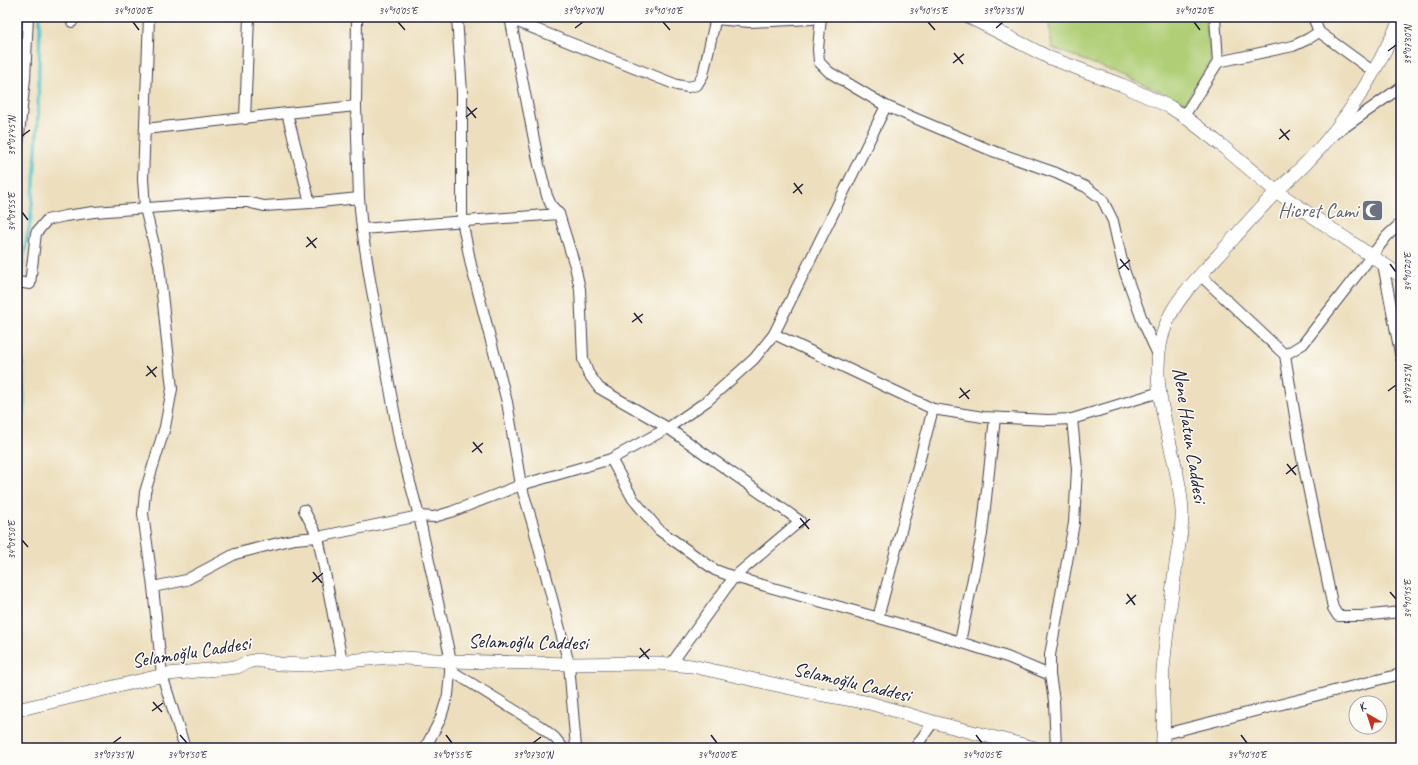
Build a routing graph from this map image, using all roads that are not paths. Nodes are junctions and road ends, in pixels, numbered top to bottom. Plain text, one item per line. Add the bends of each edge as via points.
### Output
1 (28, 17) edge
2 (149, 17) edge
3 (249, 17) edge
4 (358, 17) edge
5 (457, 17) edge
6 (715, 17) edge
7 (812, 17) edge
8 (822, 17) edge
9 (969, 17) edge
10 (1215, 17) edge
11 (1313, 17) edge
12 (509, 18) edge
13 (1401, 18) edge
14 (1319, 32) junction
15 (1218, 62) junction
16 (1374, 72) junction
17 (21, 79) edge
18 (1401, 87) edge
19 (356, 106) junction
20 (886, 106) junction
21 (287, 113) junction
22 (1184, 116) junction
23 (245, 119) junction
24 (145, 130) junction
25 (1327, 140) junction
26 (17, 153) edge
27 (1277, 192) junction
28 (359, 198) junction
29 (310, 204) junction
30 (145, 208) junction
31 (559, 214) junction
32 (462, 220) junction
33 (1401, 223) edge
34 (362, 229) junction
35 (1372, 255) junction
36 (1383, 264) junction
37 (1200, 275) junction
38 (1401, 276) edge
39 (17, 282) edge
40 (774, 334) junction
41 (1285, 355) junction
42 (1159, 357) junction
43 (1401, 358) edge
44 (1160, 392) junction
45 (933, 409) junction
46 (995, 418) junction
47 (1072, 419) junction
48 (668, 428) junction
49 (611, 459) junction
50 (521, 485) junction
51 (304, 510) dead end
52 (419, 516) junction
53 (318, 537) junction
54 (734, 577) junction
55 (153, 587) junction
56 (1401, 612) edge
57 (878, 618) junction
58 (960, 642) junction
59 (342, 661) junction
60 (569, 664) junction
61 (671, 664) junction
62 (450, 665) junction
63 (1401, 674) edge
64 (162, 675) junction
65 (1050, 676) junction
66 (17, 710) edge
67 (933, 722) junction
68 (1164, 734) junction
69 (185, 748) edge
70 (425, 748) edge
71 (563, 748) edge
72 (576, 748) edge
73 (915, 748) edge
74 (1035, 748) edge
75 (1056, 748) edge
76 (1162, 748) edge

1 - 17 street
2 - 24 street
3 - 23 street
4 - 19 street
5 - 32 street via 462,93
6 - 7 main road via 750,20
6 - 12 street via 704,76 697,85 688,87
8 - 20 street via 819,62 829,72
9 - 22 street via 1050,58 1149,96
10 - 15 street
11 - 14 street
12 - 31 street via 539,165 547,196
13 - 16 street, Nene Hatun Caddesi
14 - 15 street via 1294,46
14 - 16 street
15 - 22 street
16 - 25 street, Nene Hatun Caddesi via 1354,105
17 - 26 street
18 - 25 street
19 - 21 street
19 - 28 street
20 - 40 street
20 - 42 street via 990,150 1056,173 1086,187 1102,199 1113,221 1124,270
21 - 23 street
21 - 29 street
22 - 27 street
23 - 24 street
24 - 30 street
25 - 27 street, Nene Hatun Caddesi
27 - 35 street
27 - 37 street, Nene Hatun Caddesi
28 - 29 street
28 - 34 street
29 - 30 street via 264,206 247,202 228,202
30 - 39 street via 48,220 36,233 30,284
30 - 55 street via 159,265 172,389 165,427 145,492 143,514
31 - 32 street
31 - 48 street via 580,289 583,359 588,373 599,388
32 - 34 street
32 - 50 street via 507,402
33 - 35 street
34 - 52 street via 401,448
35 - 36 street
35 - 41 street via 1303,344
36 - 38 street
36 - 43 street
37 - 41 street
37 - 42 street, Nene Hatun Caddesi via 1181,298 1168,321 1161,340
40 - 45 street
40 - 48 street via 754,359 707,401
41 - 56 street via 1301,453 1333,608 1338,616
42 - 44 street, Nene Hatun Caddesi
44 - 47 street
44 - 68 street, Nene Hatun Caddesi via 1182,512 1163,672
45 - 46 street
45 - 57 street
46 - 47 street
46 - 58 street via 982,534
47 - 65 street via 1077,469 1074,523 1050,655
48 - 49 street
48 - 54 street via 800,521
49 - 50 street
49 - 54 street via 633,499 659,530 715,570
50 - 52 street via 446,514 434,517
50 - 60 street
51 - 53 street
52 - 53 street
52 - 62 street
53 - 55 street via 295,539 235,554 186,580
53 - 59 street
54 - 57 street
54 - 61 street
55 - 64 street
57 - 58 street
58 - 65 street via 1007,657
59 - 62 street, Selamoğlu Caddesi via 388,657
59 - 64 street, Selamoğlu Caddesi via 306,665 257,660 237,666
60 - 61 street, Selamoğlu Caddesi
60 - 62 street, Selamoğlu Caddesi
60 - 72 street
61 - 67 street, Selamoğlu Caddesi via 692,666 870,703
62 - 70 street via 448,695 440,720
62 - 71 street via 540,726
63 - 68 street
64 - 66 street, Selamoğlu Caddesi
64 - 69 street
65 - 75 street
67 - 73 street
67 - 74 street, Selamoğlu Caddesi
68 - 76 street, Nene Hatun Caddesi

